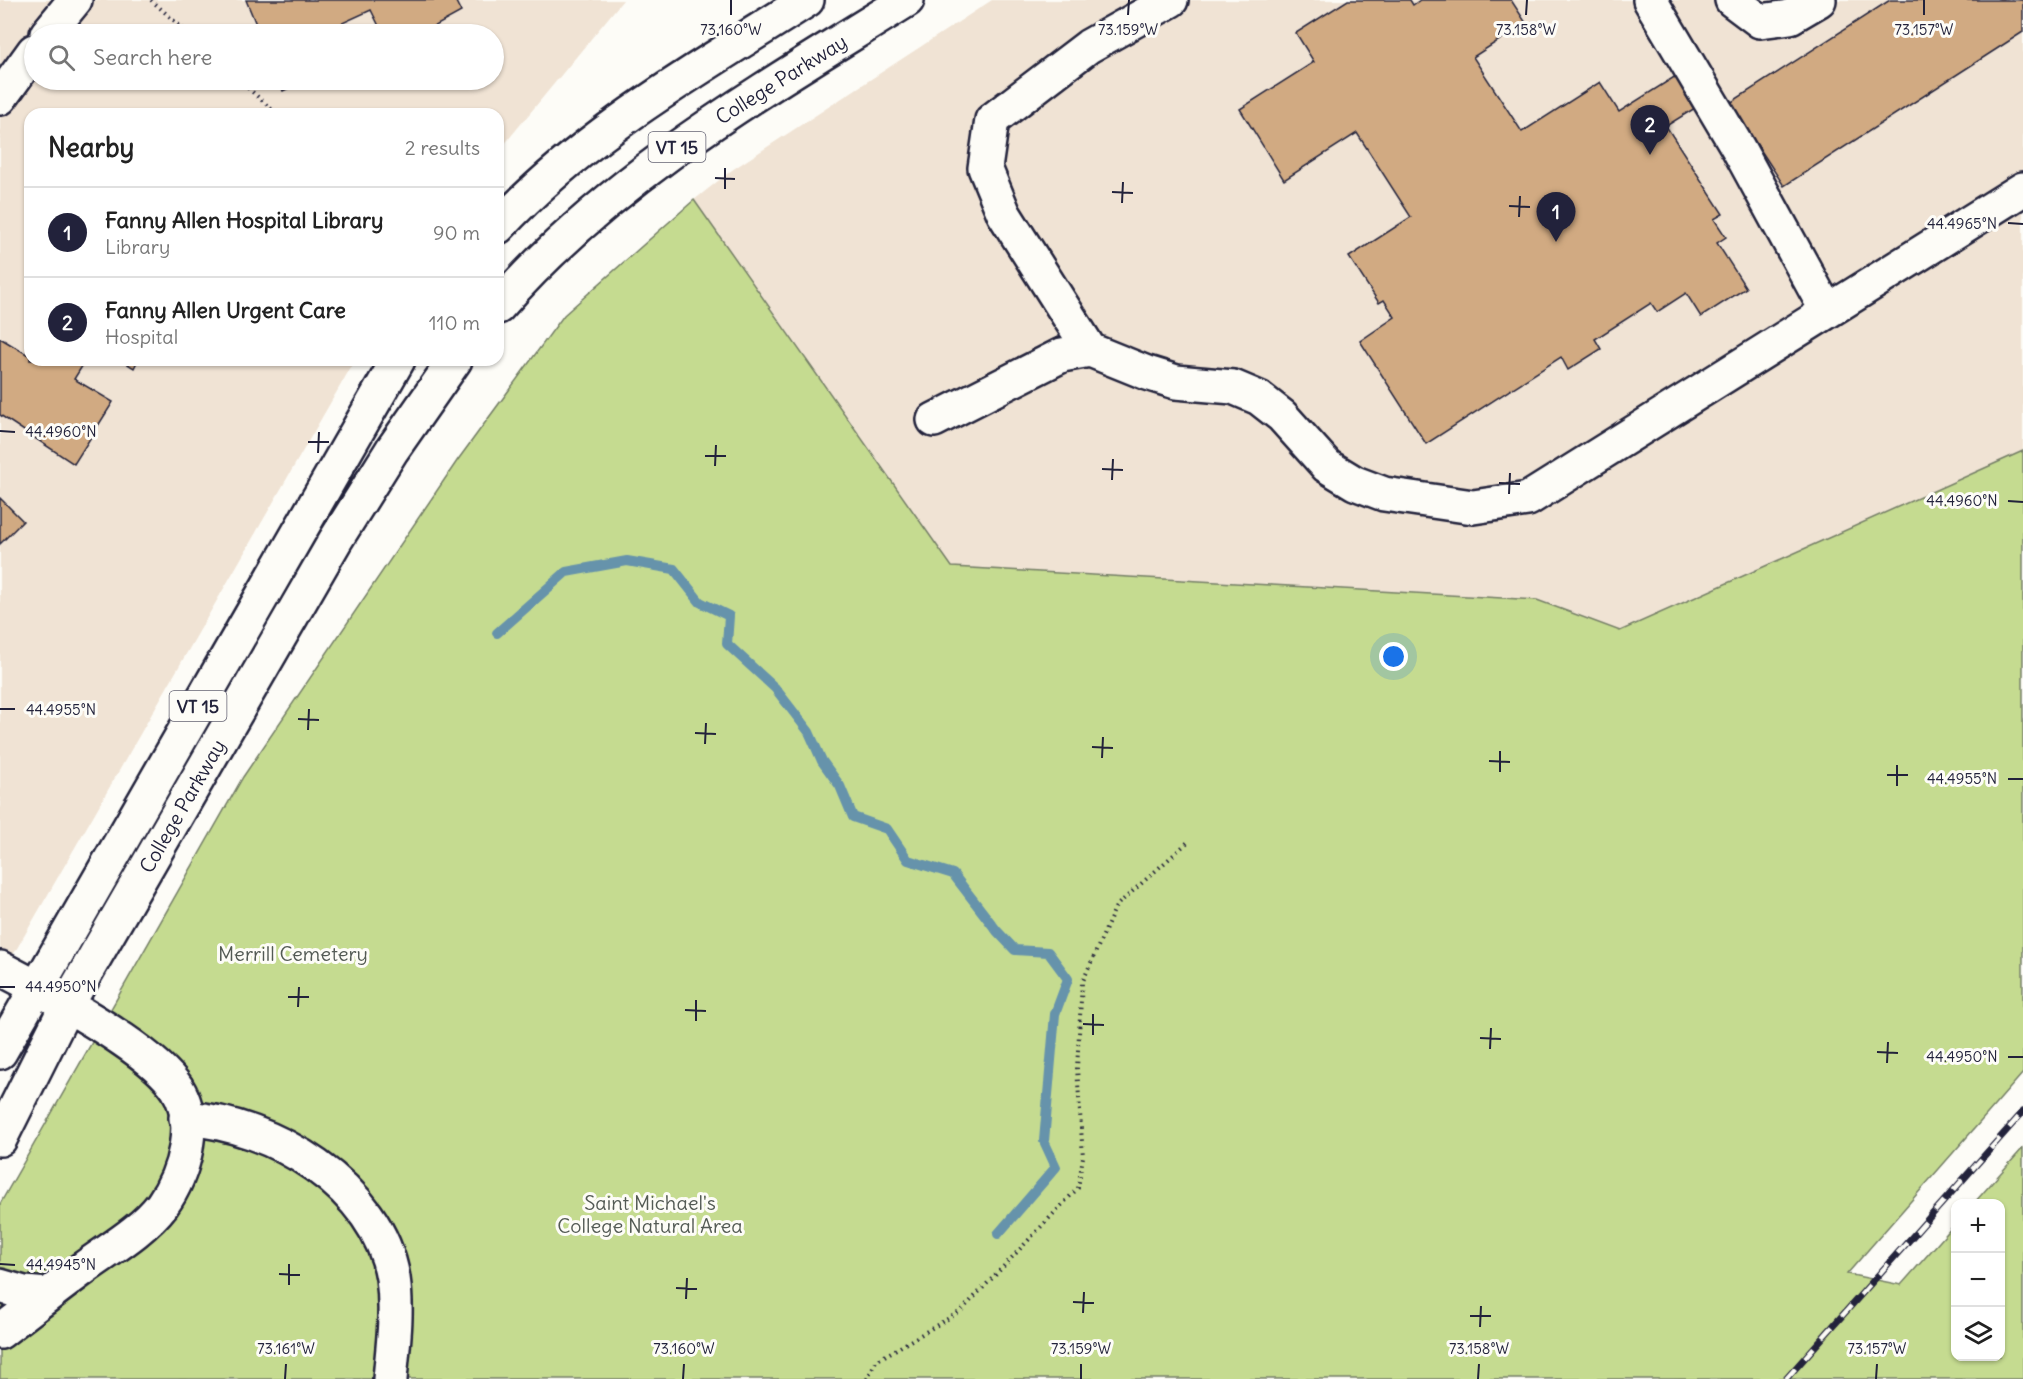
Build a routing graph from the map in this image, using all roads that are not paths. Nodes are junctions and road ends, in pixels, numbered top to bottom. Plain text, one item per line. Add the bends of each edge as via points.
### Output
1 (75, 0) edge
2 (807, 0) edge
3 (907, 0) edge
4 (1171, 0) edge
5 (1650, 0) edge
6 (1732, 0) edge
7 (1819, 0) edge
8 (55, 24) edge
9 (24, 63) edge
10 (2, 90) edge
11 (2023, 189) edge
12 (504, 221) edge
13 (504, 301) edge
14 (1827, 311) junction
15 (1090, 350) junction
16 (395, 366) edge
17 (451, 366) edge
18 (934, 420) dead end
19 (0, 968) edge
20 (36, 987) junction
21 (67, 1005) junction
22 (0, 1052) edge
23 (186, 1118) junction
24 (0, 1139) edge
25 (0, 1286) edge
26 (47, 1295) junction
27 (0, 1332) edge
28 (390, 1379) edge

1 - 8 main road
2 - 12 main road, VT 15 via 619,121 537,186
3 - 13 main road, College Parkway / VT 15 via 663,156 564,237
4 - 15 main road via 1089,46 992,120 986,168 1005,214
5 - 14 main road via 1738,148
6 - 7 main road via 1760,21 1790,17
9 - 10 main road
11 - 14 main road
14 - 15 main road via 1528,499 1473,507 1384,494 1354,483 1327,466 1282,416 1259,398 1233,387 1176,381 1147,373
15 - 18 main road via 1062,355
16 - 20 main road, College Parkway / VT 15
17 - 21 main road, College Parkway / VT 15 via 335,541
19 - 20 main road
20 - 21 main road
20 - 22 main road, College Parkway / VT 15
21 - 23 main road via 159,1068 177,1089
21 - 24 main road, College Parkway / VT 15
23 - 26 main road via 186,1150 178,1178 161,1206 138,1229
23 - 28 main road via 250,1129 279,1142 323,1171 360,1206 376,1232 393,1277 396,1310
25 - 26 main road
26 - 27 main road

